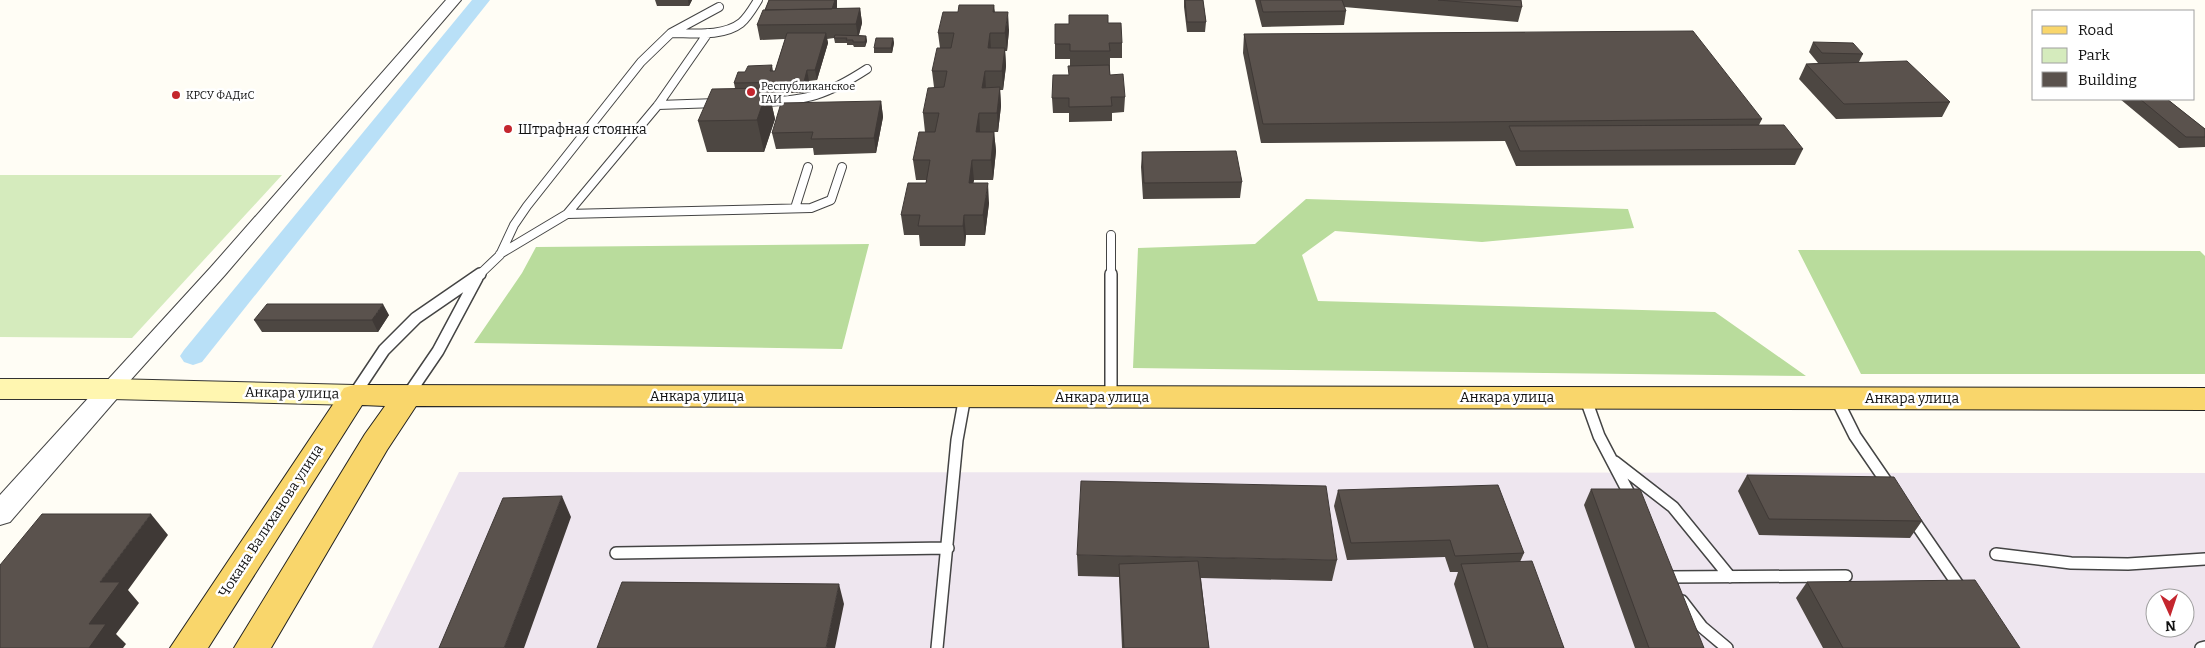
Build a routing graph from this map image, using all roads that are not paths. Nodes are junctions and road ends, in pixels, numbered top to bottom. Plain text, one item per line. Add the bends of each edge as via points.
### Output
1 (454, 0) edge
2 (758, 0) edge
3 (719, 6) dead end
4 (671, 32) junction
5 (708, 33) junction
6 (867, 69) dead end
7 (726, 103) edge
8 (746, 103) edge
9 (658, 105) junction
10 (808, 167) dead end
11 (842, 167) dead end
12 (794, 208) junction
13 (567, 214) junction
14 (1111, 235) dead end
15 (500, 255) junction
16 (478, 276) junction
17 (0, 389) edge
18 (111, 389) junction
19 (354, 395) junction
20 (408, 395) junction
21 (965, 396) junction
22 (1111, 396) junction
23 (1585, 398) junction
24 (1836, 398) junction
25 (2205, 398) edge
26 (1614, 462) junction
27 (0, 514) edge
28 (1640, 515) edge
29 (948, 548) junction
30 (616, 553) dead end
31 (1996, 554) dead end
32 (2205, 559) edge
33 (1846, 576) dead end
34 (1730, 577) junction
35 (1968, 599) edge
36 (188, 648) edge
37 (252, 648) edge
38 (937, 648) edge
39 (1727, 648) edge

1 - 18 street
2 - 5 lane via 742,22
3 - 4 lane
4 - 5 lane
4 - 15 lane via 641,62 527,206
5 - 9 lane
6 - 8 lane via 834,91 814,99
7 - 9 lane
9 - 13 lane
10 - 12 lane
11 - 12 lane via 831,200 810,208
12 - 13 lane
13 - 15 lane
14 - 22 lane
15 - 16 lane
16 - 19 lane via 416,318 384,350
16 - 20 lane via 438,351
17 - 18 main road, Анкара улица
18 - 19 main road, Анкара улица
18 - 27 street
19 - 20 main road, Анкара улица
19 - 36 main road, Чокана Валиханова улица
20 - 21 main road, Анкара улица
20 - 37 main road via 376,442
21 - 22 main road, Анкара улица
21 - 29 lane via 957,440
22 - 23 main road, Анкара улица
23 - 24 main road, Анкара улица
23 - 26 lane via 1598,436
24 - 25 main road, Анкара улица
24 - 35 lane via 1855,436
26 - 28 lane
26 - 34 lane via 1673,507
29 - 30 lane
29 - 38 lane
31 - 32 lane via 2071,563 2128,564
33 - 34 lane
34 - 39 lane via 1667,573 1698,625

